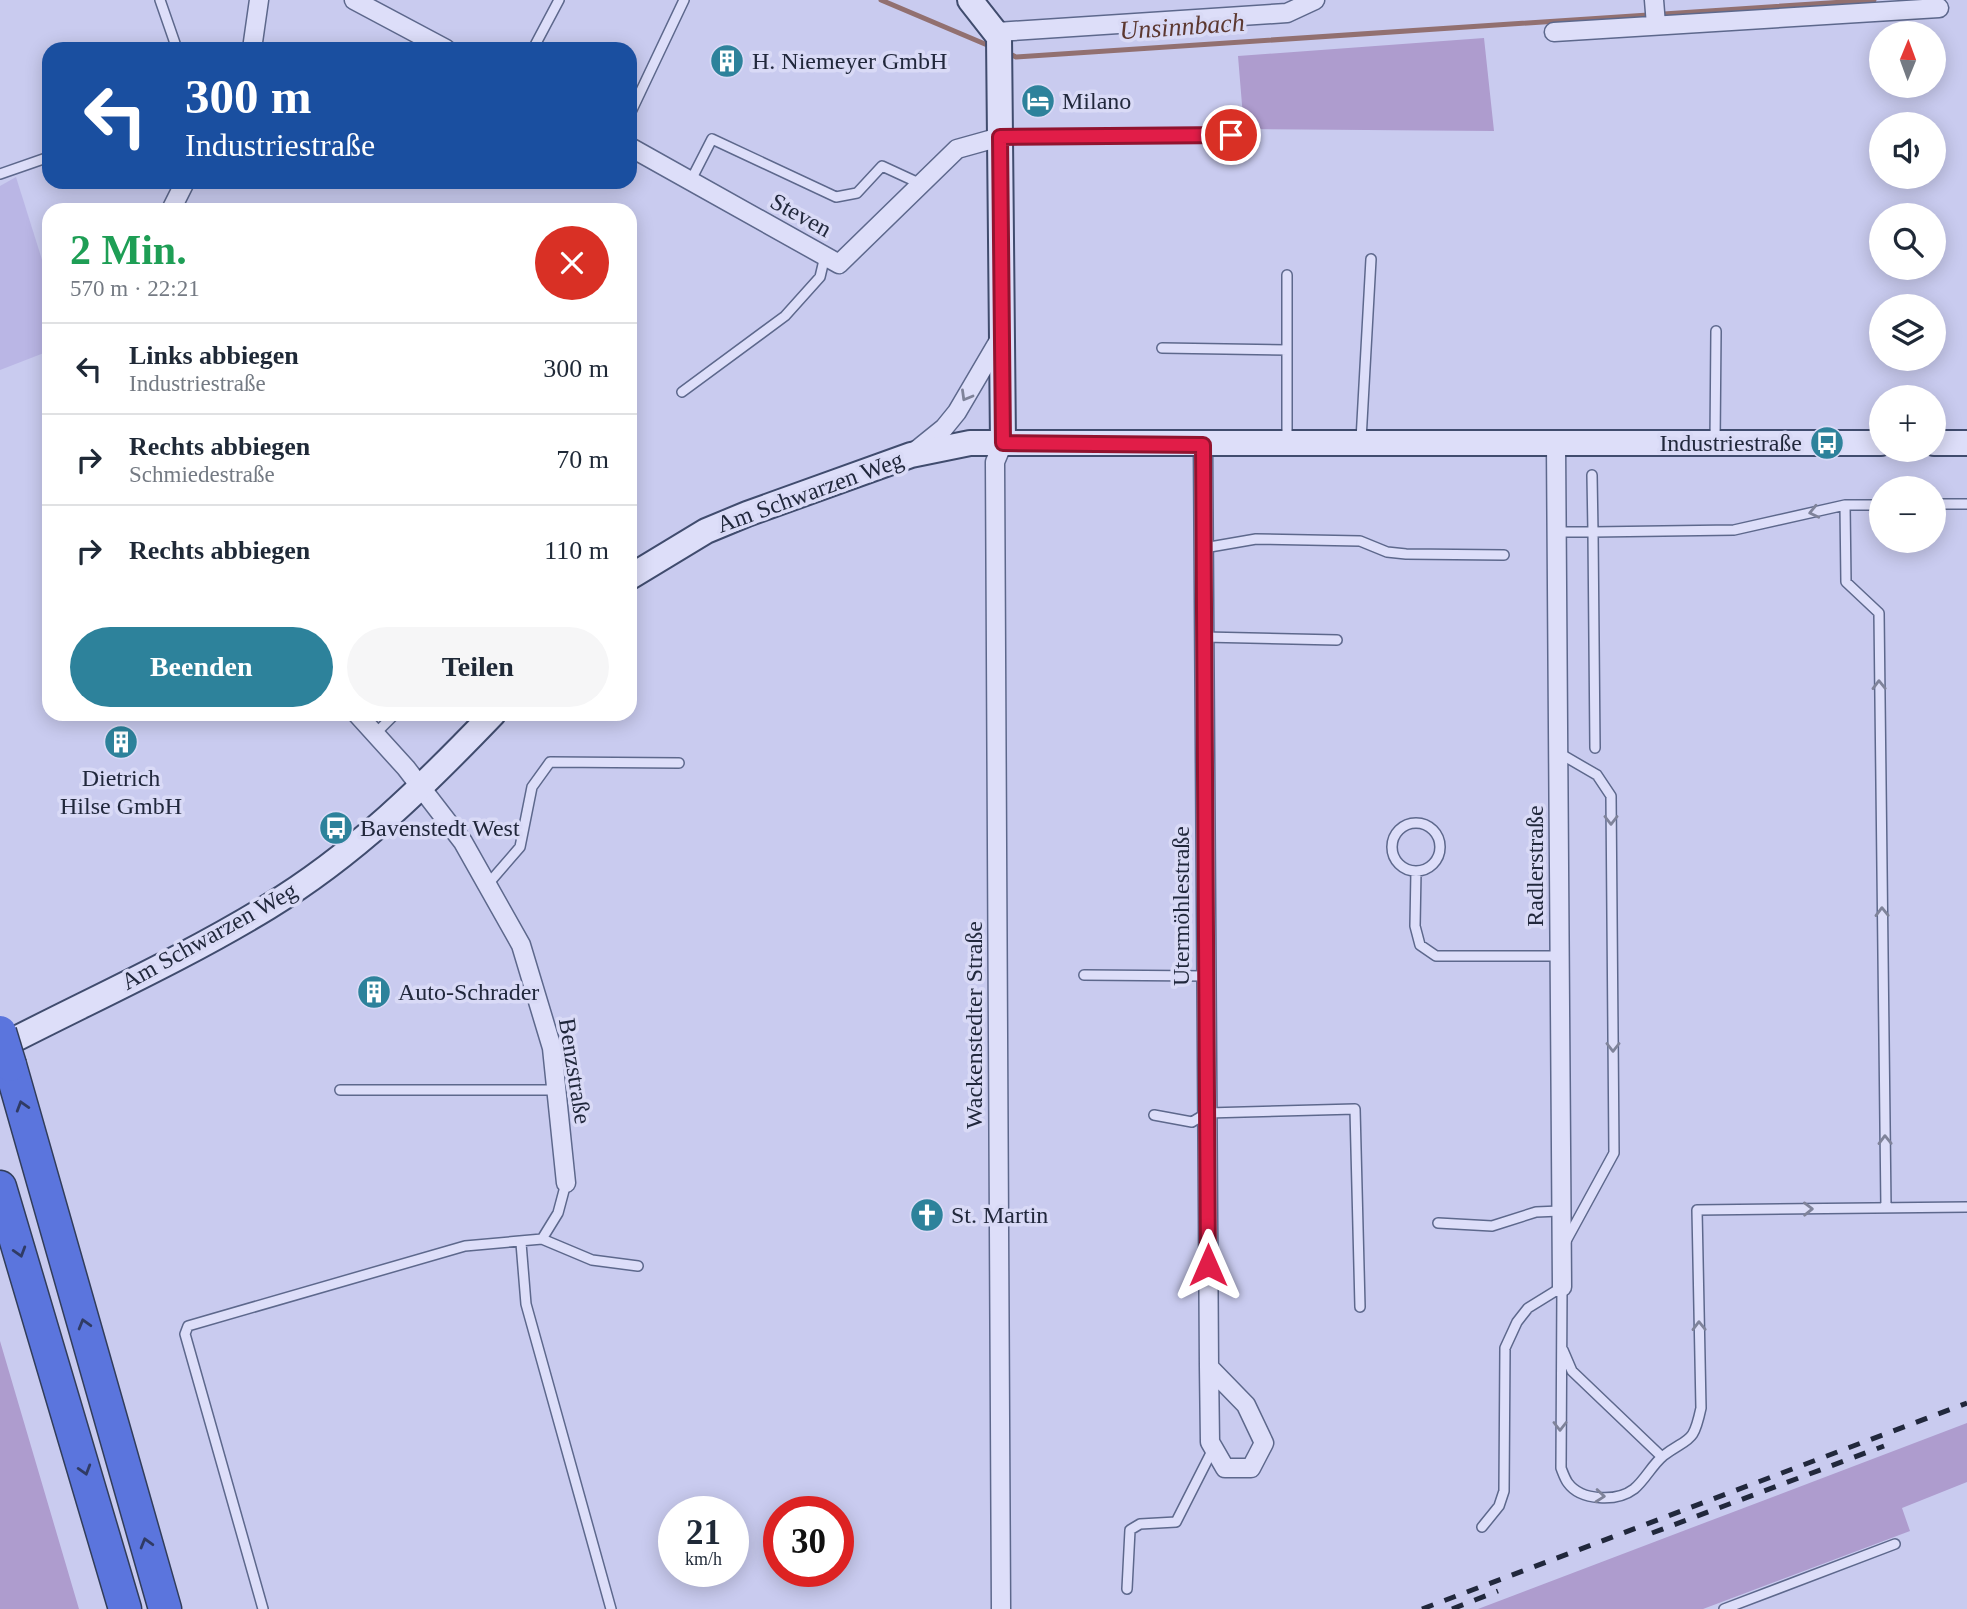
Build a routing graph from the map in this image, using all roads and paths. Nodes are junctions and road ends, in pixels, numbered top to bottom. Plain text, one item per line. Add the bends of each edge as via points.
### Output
1 (160, 0) edge
2 (259, 0) edge
3 (354, 0) edge
4 (559, 0) edge
5 (684, 0) edge
6 (970, 0) edge
7 (1315, 0) edge
8 (1939, 8) dead end
9 (1655, 14) edge
10 (1554, 32) dead end
11 (175, 42) edge
12 (253, 42) edge
13 (433, 42) edge
14 (537, 42) edge
15 (999, 42) junction
16 (637, 99) edge
17 (1231, 135) dead end
18 (1000, 137) junction
19 (637, 151) edge
20 (42, 159) edge
21 (0, 174) edge
22 (690, 182) junction
23 (921, 184) junction
24 (825, 256) junction
25 (1371, 259) dead end
26 (1287, 275) dead end
27 (1716, 331) dead end
28 (1001, 337) junction
29 (1162, 348) dead end
30 (1287, 350) junction
31 (681, 392) dead end
32 (1003, 443) junction
33 (1869, 443) edge
34 (1946, 443) edge
35 (1967, 443) edge
36 (1556, 444) junction
37 (1715, 444) junction
38 (1203, 445) junction
39 (1287, 445) junction
40 (1360, 445) junction
41 (911, 455) junction
42 (1592, 475) dead end
43 (1946, 504) edge
44 (1967, 504) edge
45 (1846, 505) junction
46 (1869, 505) edge
47 (1557, 532) junction
48 (1593, 532) junction
49 (1203, 548) junction
50 (1503, 555) dead end
51 (637, 573) edge
52 (1204, 637) junction
53 (1337, 640) dead end
54 (363, 721) edge
55 (388, 721) edge
56 (486, 721) edge
57 (375, 734) junction
58 (1595, 748) dead end
59 (1559, 753) junction
60 (679, 763) dead end
61 (421, 789) junction
62 (1416, 871) junction
63 (488, 884) junction
64 (1560, 957) junction
65 (1084, 975) dead end
66 (1206, 975) junction
67 (0, 1032) edge
68 (5, 1056) edge
69 (340, 1090) dead end
70 (556, 1090) junction
71 (1207, 1113) junction
72 (1154, 1115) dead end
73 (566, 1183) joint
74 (0, 1187) edge
75 (1967, 1207) edge
76 (1886, 1208) junction
77 (1560, 1211) junction
78 (1438, 1223) dead end
79 (542, 1239) junction
80 (521, 1243) junction
81 (1561, 1250) junction
82 (638, 1266) dead end
83 (1562, 1287) junction
84 (1360, 1307) dead end
85 (1561, 1345) junction
86 (1209, 1367) junction
87 (1213, 1448) junction
88 (1662, 1457) junction
89 (1482, 1527) dead end
90 (1895, 1544) dead end
91 (1127, 1589) dead end
92 (125, 1609) edge
93 (165, 1609) edge
94 (263, 1609) edge
95 (611, 1609) edge
96 (1001, 1609) edge
97 (1724, 1609) edge

1 - 11 lane
2 - 12 street
3 - 13 street
4 - 14 lane
5 - 16 lane
6 - 15 street
7 - 15 street via 1287,13
8 - 9 street
9 - 10 street
15 - 18 street
17 - 18 lane
18 - 23 street, Steven via 957,149
18 - 28 street
19 - 22 street, Steven
20 - 21 lane
22 - 23 lane via 712,139 836,197 857,193 882,166
22 - 24 street, Steven
23 - 24 street, Steven via 839,264
24 - 31 lane via 820,277 785,316
25 - 40 lane
26 - 30 lane
27 - 37 lane
28 - 32 street
28 -> 41 street via 957,412 944,429
29 - 30 lane
30 - 39 lane
32 - 38 street
32 - 41 street, Am Schwarzen Weg via 970,443
32 - 96 street, Wackenstedter Straße via 995,462
33 - 37 street
34 - 35 street
36 - 37 street
36 - 40 street
36 - 47 street, Radlerstraße
38 - 39 street
38 - 49 street, Utermöhlestraße
39 - 40 street
41 - 51 street, Am Schwarzen Weg via 706,531
42 - 48 lane
43 - 44 lane
45 - 46 lane
45 -> 48 lane via 1734,530
76 -> 45 lane via 1878,613 1846,582
47 - 48 lane
47 - 59 street, Radlerstraße
48 - 58 lane
49 - 50 lane via 1256,539 1360,541 1387,552
49 - 52 street, Utermöhlestraße
52 - 53 lane
52 - 66 street, Utermöhlestraße
54 - 57 street, Benzstraße
55 - 57 lane
56 - 61 street, Am Schwarzen Weg
57 - 61 street, Benzstraße
59 - 64 street, Radlerstraße
59 -> 81 lane via 1597,775 1611,796 1614,1153
60 - 63 lane via 550,762 532,788 520,847
61 - 63 street, Benzstraße via 463,842
61 - 68 street, Am Schwarzen Weg via 351,848 270,906
62 - 62 lane via 1399,864 1391,847 1399,830 1416,823 1433,830 1440,847 1433,864
62 - 64 lane via 1415,926 1420,945 1436,956
63 - 70 street, Benzstraße via 521,945 552,1048
64 - 77 street, Radlerstraße
65 - 66 lane
66 - 71 street, Utermöhlestraße
67 - 68 highway, bridge
93 -> 68 highway
69 - 70 lane
70 - 73 street, Benzstraße
71 - 72 lane via 1192,1122
71 - 84 lane via 1355,1109
71 - 86 street, Utermöhlestraße
73 - 79 lane via 558,1213
74 -> 92 highway
75 - 76 lane
88 -> 76 lane via 1688,1443 1701,1408 1697,1210
77 - 78 lane via 1536,1212 1492,1226
77 - 81 street, Radlerstraße
79 - 80 lane
79 - 82 lane via 592,1260
80 - 94 lane via 466,1247 188,1326 186,1334
80 - 95 lane via 526,1304
81 - 83 street, Radlerstraße
83 - 85 lane
83 - 89 lane via 1528,1308 1505,1348 1504,1491 1499,1506
85 - 88 lane via 1572,1371
85 -> 88 lane via 1560,1452 1568,1483 1580,1493 1612,1497 1632,1490
86 - 87 street, Utermöhlestraße
86 - 87 street via 1246,1405 1264,1443 1251,1468 1225,1468
87 - 91 lane via 1176,1522 1140,1524 1130,1531
90 - 97 lane

